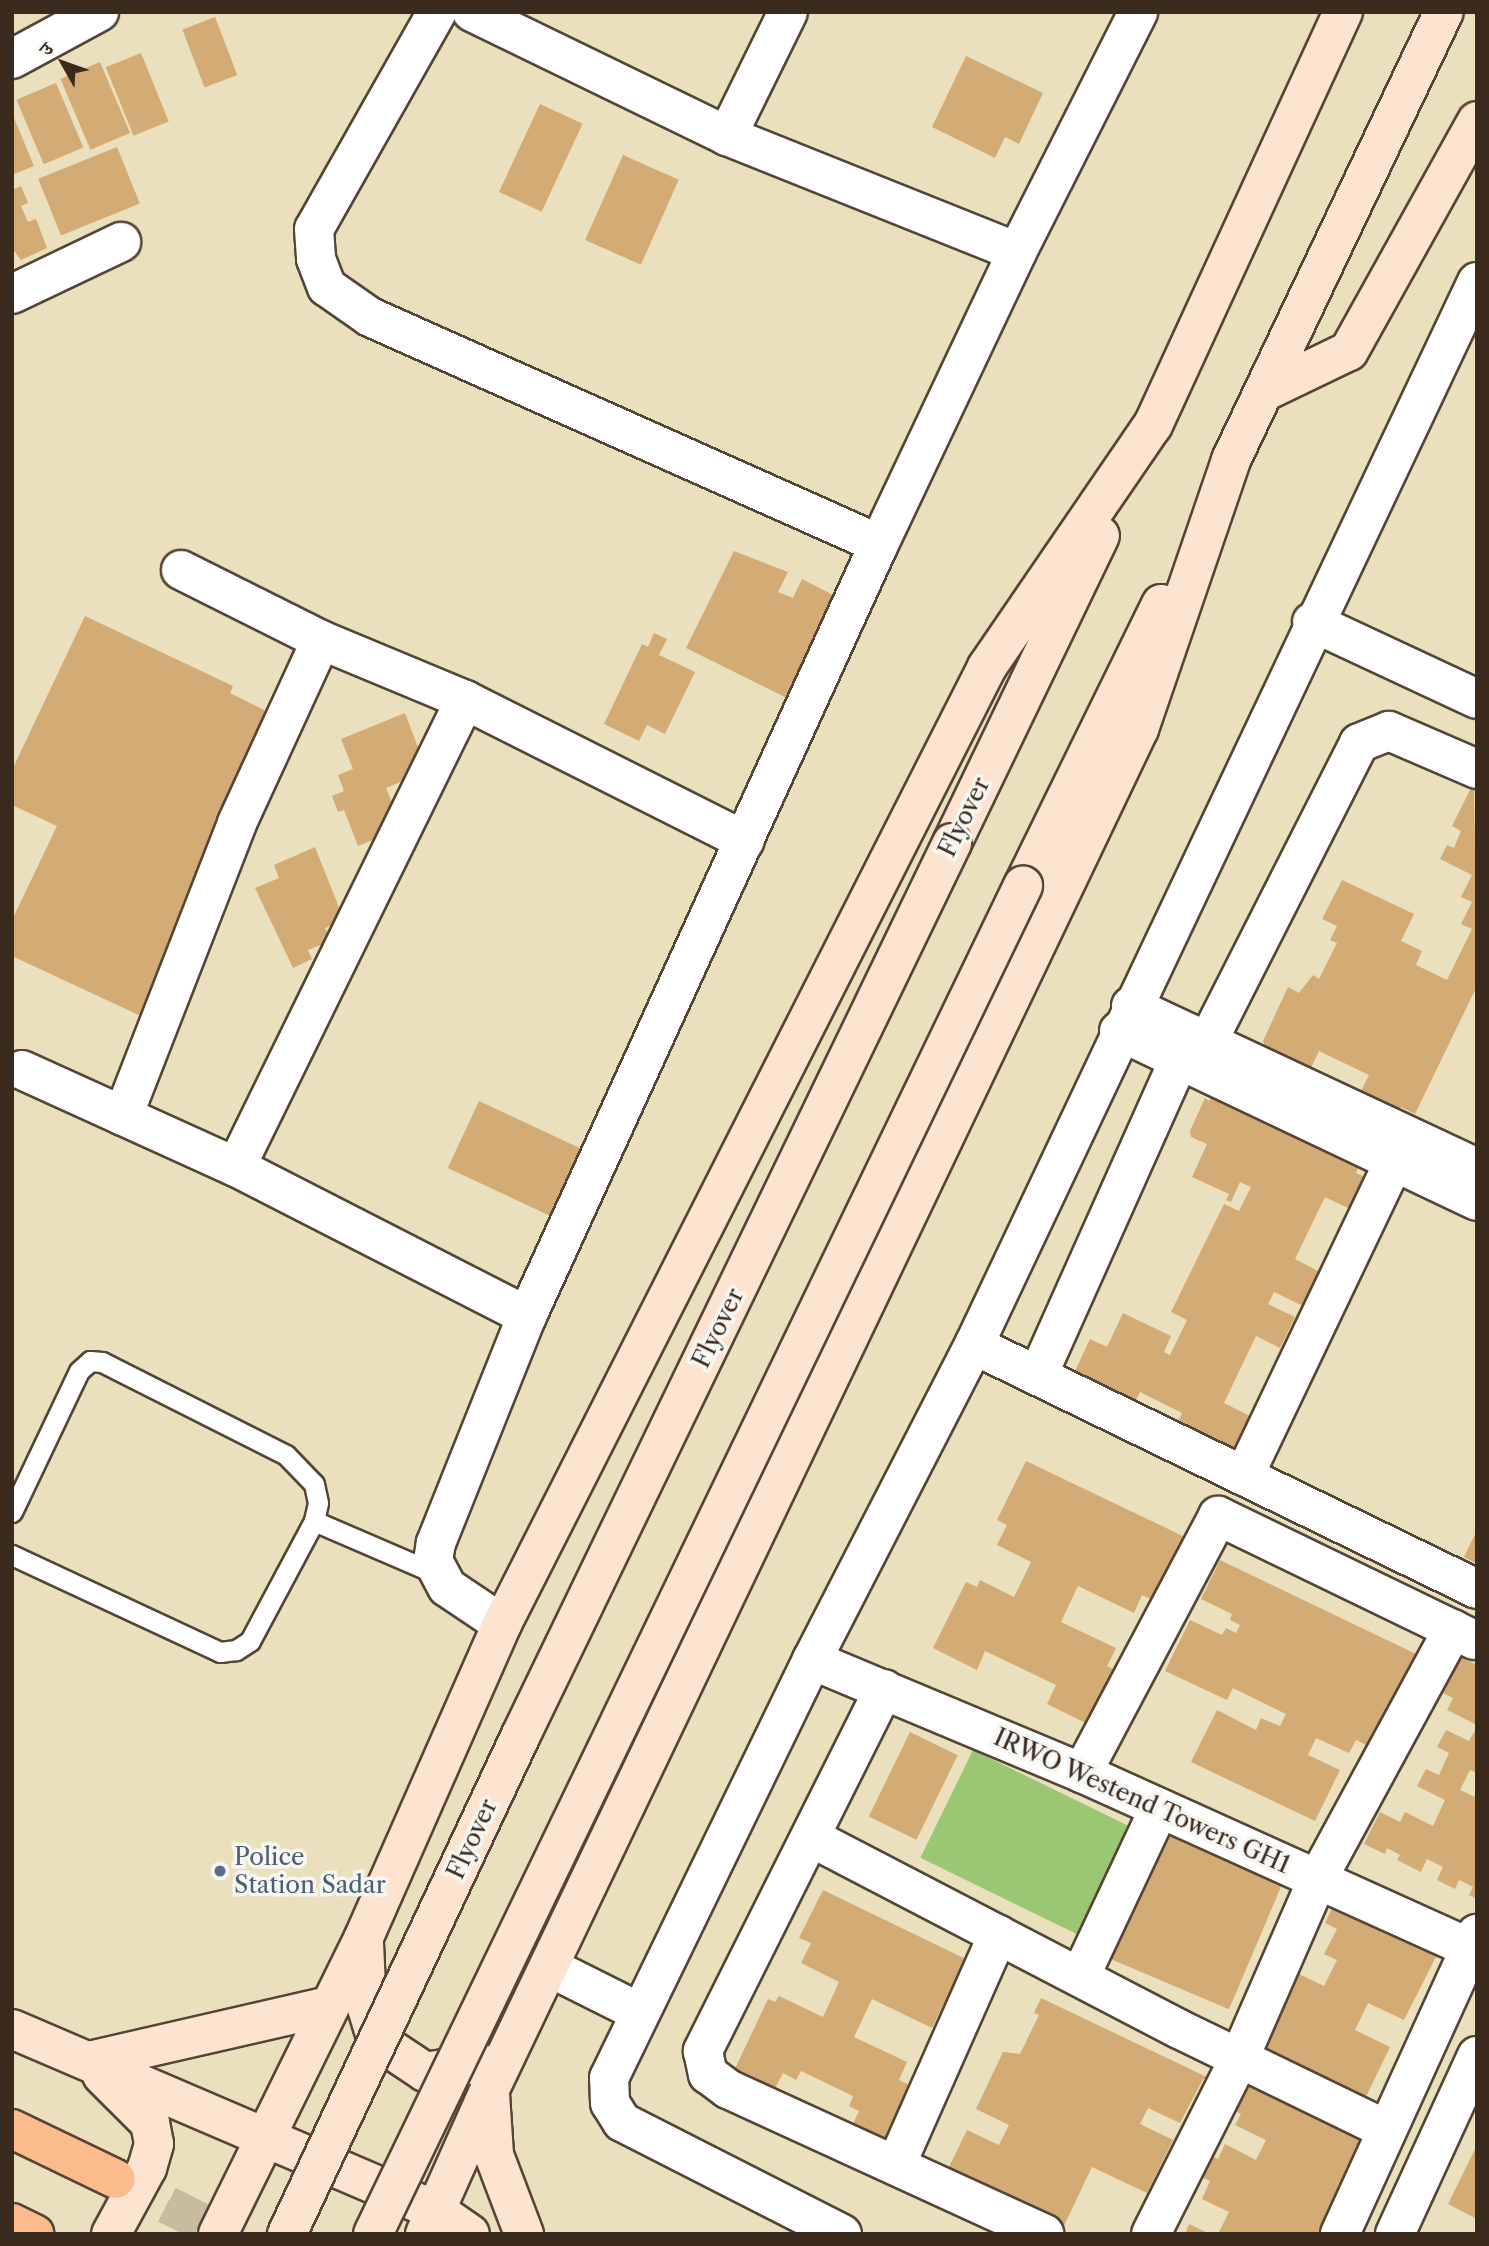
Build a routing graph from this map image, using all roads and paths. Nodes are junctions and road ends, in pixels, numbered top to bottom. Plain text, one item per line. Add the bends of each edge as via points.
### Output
1 (99, 12) edge
2 (437, 12) edge
3 (472, 12) edge
4 (788, 12) edge
5 (1138, 12) edge
6 (1343, 12) edge
7 (1444, 12) edge
8 (12, 59) edge
9 (1477, 121) edge
10 (727, 136) junction
11 (121, 242) dead end
12 (1017, 252) junction
13 (1477, 282) edge
14 (12, 294) edge
15 (1264, 392) junction
16 (1153, 425) junction
17 (1231, 460) junction
18 (879, 544) junction
19 (181, 570) dead end
20 (1312, 622) junction
21 (321, 639) junction
22 (1477, 699) edge
23 (465, 700) junction
24 (1477, 769) edge
25 (745, 841) junction
26 (1125, 1018) junction
27 (1193, 1051) junction
28 (22, 1070) dead end
29 (123, 1116) junction
30 (1393, 1163) junction
31 (236, 1167) junction
32 (1477, 1168) edge
33 (1477, 1201) edge
34 (527, 1316) junction
35 (974, 1345) junction
36 (1038, 1375) junction
37 (1244, 1476) junction
38 (12, 1512) edge
39 (314, 1521) junction
40 (12, 1555) edge
41 (438, 1574) junction
42 (1477, 1589) edge
43 (502, 1623) junction
44 (1465, 1635) edge
45 (812, 1660) junction
46 (884, 1689) junction
47 (1082, 1773) junction
48 (1159, 1809) junction
49 (812, 1838) junction
50 (1318, 1878) junction
51 (998, 1935) junction
52 (364, 1937) junction
53 (1473, 1941) edge
54 (549, 1967) junction
55 (1080, 1978) junction
56 (330, 2006) junction
57 (639, 2012) junction
58 (526, 2016) junction
59 (12, 2029) edge
60 (1477, 2056) edge
61 (1239, 2059) junction
62 (89, 2062) junction
63 (489, 2089) junction
64 (12, 2129) edge
65 (1387, 2130) junction
66 (265, 2137) junction
67 (896, 2165) junction
68 (116, 2179) tunnel mouth
69 (431, 2222) edge
70 (12, 2223) edge
71 (1407, 2230) edge
72 (35, 2234) edge
73 (111, 2234) edge
74 (218, 2234) edge
75 (287, 2234) edge
76 (373, 2234) edge
77 (470, 2234) edge
78 (524, 2234) edge
79 (842, 2234) edge
80 (1044, 2234) edge
81 (1151, 2234) edge
82 (1340, 2234) edge

1 - 8 street
2 - 18 street via 314,229 316,259 327,287 370,317
3 - 10 street
4 - 10 street
5 - 12 street
6 - 16 main road
7 - 15 main road
9 - 15 main road via 1349,351
10 - 12 street
11 - 14 street
12 - 18 street
13 - 20 street
15 - 17 main road
16 - 43 main road via 987,667
16 - 75 main road, Flyover, bridge via 520,1737
17 - 54 main road via 1139,729
17 - 76 main road, bridge
18 - 25 street
19 - 21 street
20 - 22 street
20 - 26 street
21 - 23 street
21 - 29 street via 237,824
23 - 25 street
23 - 31 street
24 - 27 street via 1389,731 1359,743
25 - 34 street
26 - 27 street
26 - 35 street
27 - 30 street
27 - 32 street
27 - 36 street
28 - 29 street
29 - 31 street
30 - 33 street
30 - 37 street
31 - 34 street
34 - 41 street via 436,1544 433,1561
35 - 36 street
35 - 45 street
36 - 37 street
37 - 42 street
38 - 39 lane via 79,1371 89,1361 102,1362 286,1455 314,1484 318,1503
39 - 40 lane via 250,1641 220,1653
39 - 41 lane
41 - 43 street via 447,1587
43 - 52 main road
44 - 47 street via 1218,1516
44 - 50 street
45 - 46 street, IRWO Westend Towers GH1
45 - 57 street
46 - 47 street, IRWO Westend Towers GH1
46 - 49 street
47 - 48 street, IRWO Westend Towers GH1
48 - 50 street, IRWO Westend Towers GH1
48 - 55 street
49 - 51 street
49 - 67 street via 703,2051 708,2074 728,2089
50 - 53 street, IRWO Westend Towers GH1
50 - 61 street
51 - 55 street
51 - 67 street
52 - 56 main road
52 - 58 main road via 367,2008 377,2040 425,2072 476,2066
53 - 65 street
54 - 57 street
54 - 58 main road
55 - 61 street
56 - 62 main road
56 - 66 main road
57 - 79 street via 609,2078 610,2103 622,2122
58 - 63 main road
59 - 62 main road
60 - 71 street
61 - 65 street
61 - 81 street
62 - 66 main road
62 - 73 main road via 150,2123 154,2144 147,2168
63 - 69 main road
63 - 78 main road via 494,2155
64 - 68 highway
65 - 82 street
66 - 69 main road
66 - 74 main road
67 - 80 street
69 - 77 main road
70 - 72 highway

